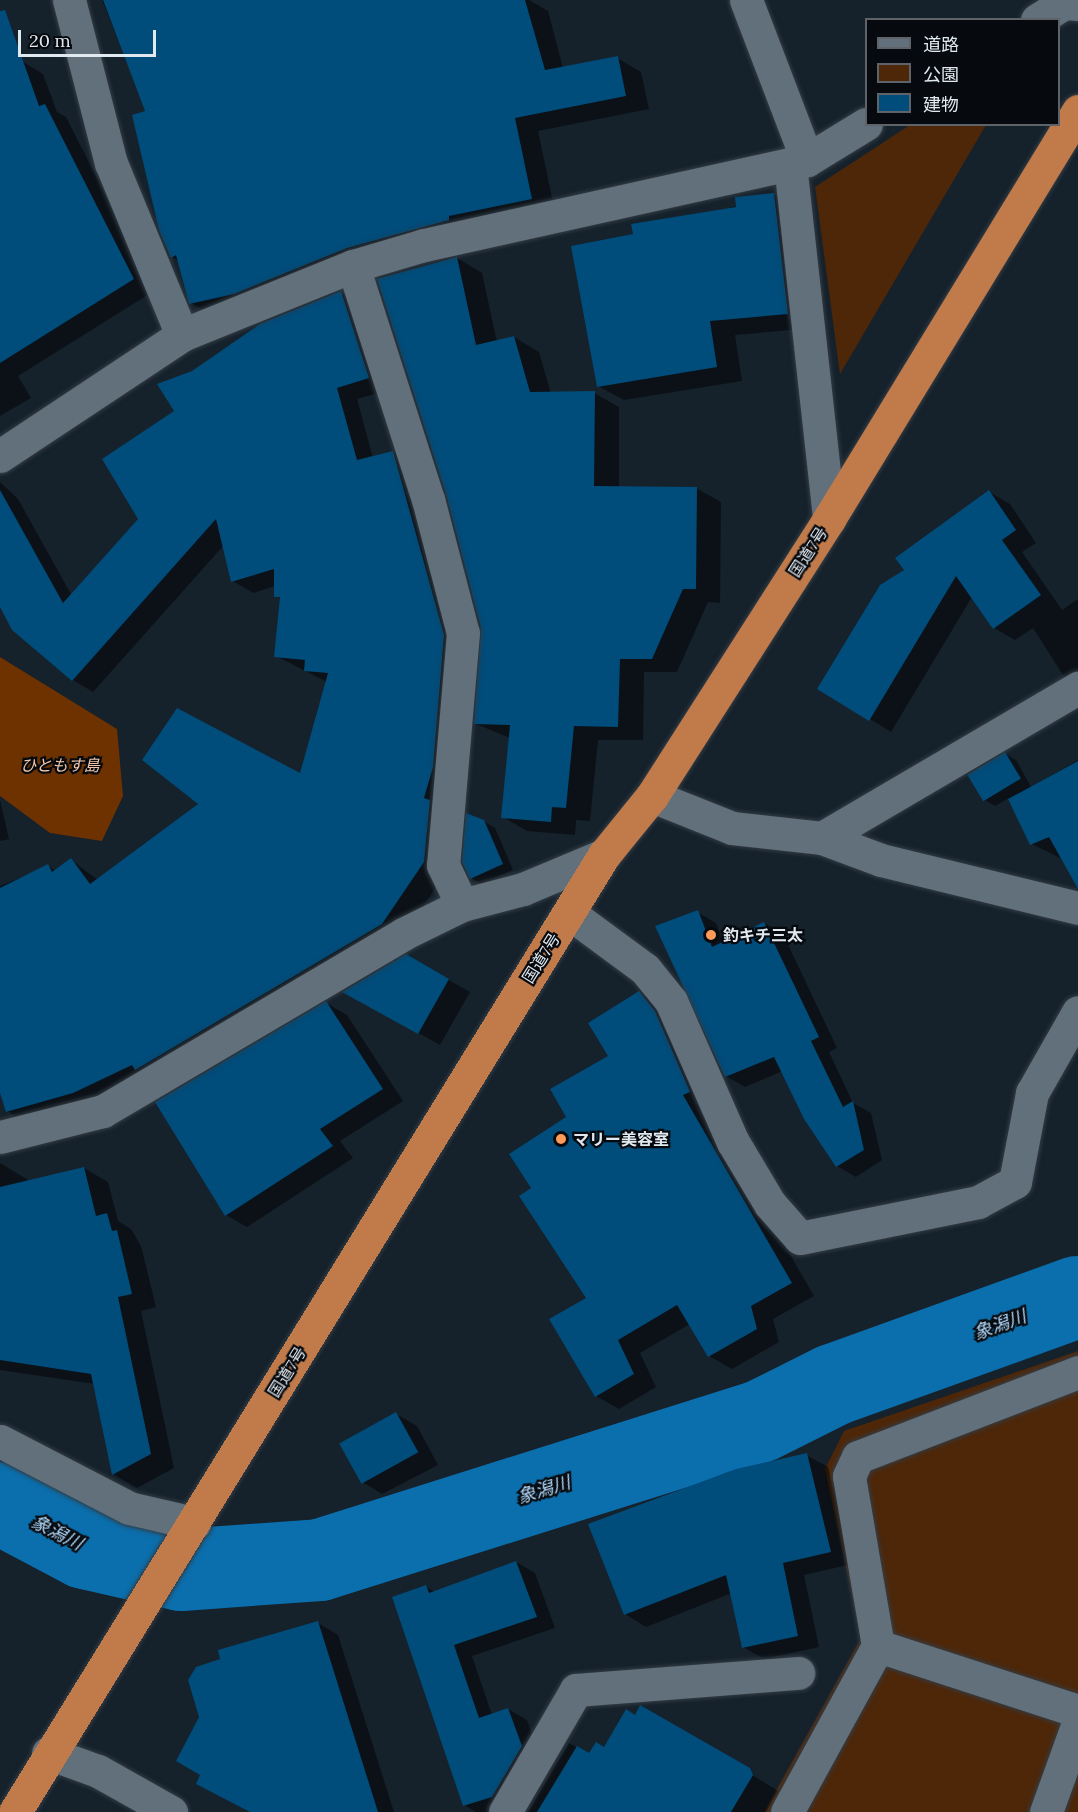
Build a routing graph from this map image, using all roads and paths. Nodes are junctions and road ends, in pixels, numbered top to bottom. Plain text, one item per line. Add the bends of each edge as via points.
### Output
1 (69, 0) edge
2 (746, 0) edge
3 (1078, 4) edge
4 (1040, 18) edge
5 (1078, 111) edge
6 (865, 125) edge
7 (798, 162) junction
8 (353, 266) junction
9 (182, 335) junction
10 (0, 456) edge
11 (829, 519) junction
12 (1078, 688) edge
13 (652, 796) junction
14 (822, 838) junction
15 (604, 855) junction
16 (462, 905) junction
17 (1078, 908) edge
18 (569, 913) junction
19 (1078, 1012) edge
20 (0, 1137) edge
21 (1078, 1372) edge
22 (0, 1441) edge
23 (191, 1527) junction
24 (878, 1647) junction
25 (798, 1673) dead end
26 (1078, 1711) edge
27 (1078, 1723) edge
28 (48, 1753) junction
29 (15, 1812) edge
30 (171, 1812) edge
31 (506, 1812) edge
32 (788, 1812) edge
33 (1046, 1812) edge

1 - 9 street via 111,163
2 - 7 street
3 - 4 street via 1064,3
5 - 11 highway, 国道7号
6 - 7 street
7 - 8 street via 424,245
7 - 11 street
8 - 9 street
8 - 16 street via 428,499 463,633 443,865
9 - 10 street
11 - 13 highway, 国道7号
12 - 14 street
13 - 14 street via 732,828
13 - 15 highway, 国道7号
14 - 17 street via 880,860
15 - 16 street via 523,889
15 - 18 highway, 国道7号
16 - 20 street via 103,1112
18 - 19 street via 645,969 671,1001 732,1142 770,1204 800,1238 978,1203 1015,1182 1032,1093
18 - 23 highway, 国道7号
21 - 24 street via 858,1457 849,1476
22 - 23 street via 129,1508
23 - 28 highway, 国道7号
24 - 26 street
24 - 32 street
25 - 31 street via 576,1690
27 - 33 street
28 - 29 highway, 国道7号
28 - 30 street via 98,1771

